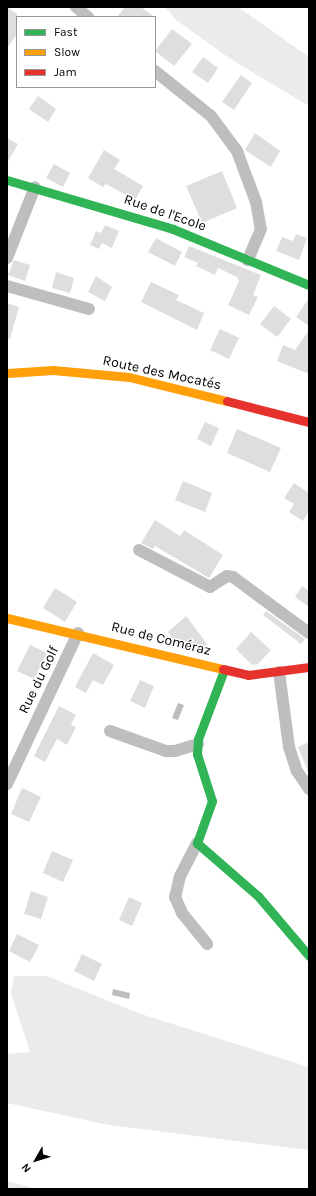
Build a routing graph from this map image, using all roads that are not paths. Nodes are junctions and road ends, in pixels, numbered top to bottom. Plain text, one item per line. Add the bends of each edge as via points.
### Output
1 (76, 7) edge
2 (87, 16) edge
3 (156, 72) edge
4 (7, 180) edge
5 (35, 188) junction
6 (7, 258) edge
7 (248, 260) junction
8 (309, 285) edge
9 (7, 286) edge
10 (89, 309) dead end
11 (7, 373) edge
12 (309, 422) edge
13 (139, 550) dead end
14 (7, 618) edge
15 (78, 633) junction
16 (309, 633) edge
17 (309, 667) edge
18 (224, 670) junction
19 (279, 672) junction
20 (110, 731) dead end
21 (198, 744) junction
22 (7, 784) edge
23 (309, 789) edge
24 (197, 843) junction
25 (207, 944) dead end
26 (309, 956) edge

1 - 2 street
3 - 7 street via 211,116 237,151 256,202 261,229
4 - 5 street, Rue de l'Ecole
5 - 6 street
5 - 7 street, Rue de l'Ecole via 173,229
7 - 8 street, Rue de l'Ecole
9 - 10 street
11 - 12 street, Route des Mocatés via 53,370 128,377
13 - 16 street via 210,587 227,576 233,577
14 - 15 street, Rue de Coméraz
15 - 18 street, Rue de Coméraz
15 - 22 street, Rue du Golf
17 - 19 street, Rue de Coméraz
18 - 19 street, Rue de Coméraz via 252,676
18 - 21 street
19 - 23 street via 289,747 298,771
20 - 21 street via 166,751
21 - 24 street via 199,760 212,801
24 - 25 street via 180,876 176,897 182,913
24 - 26 street via 258,896

